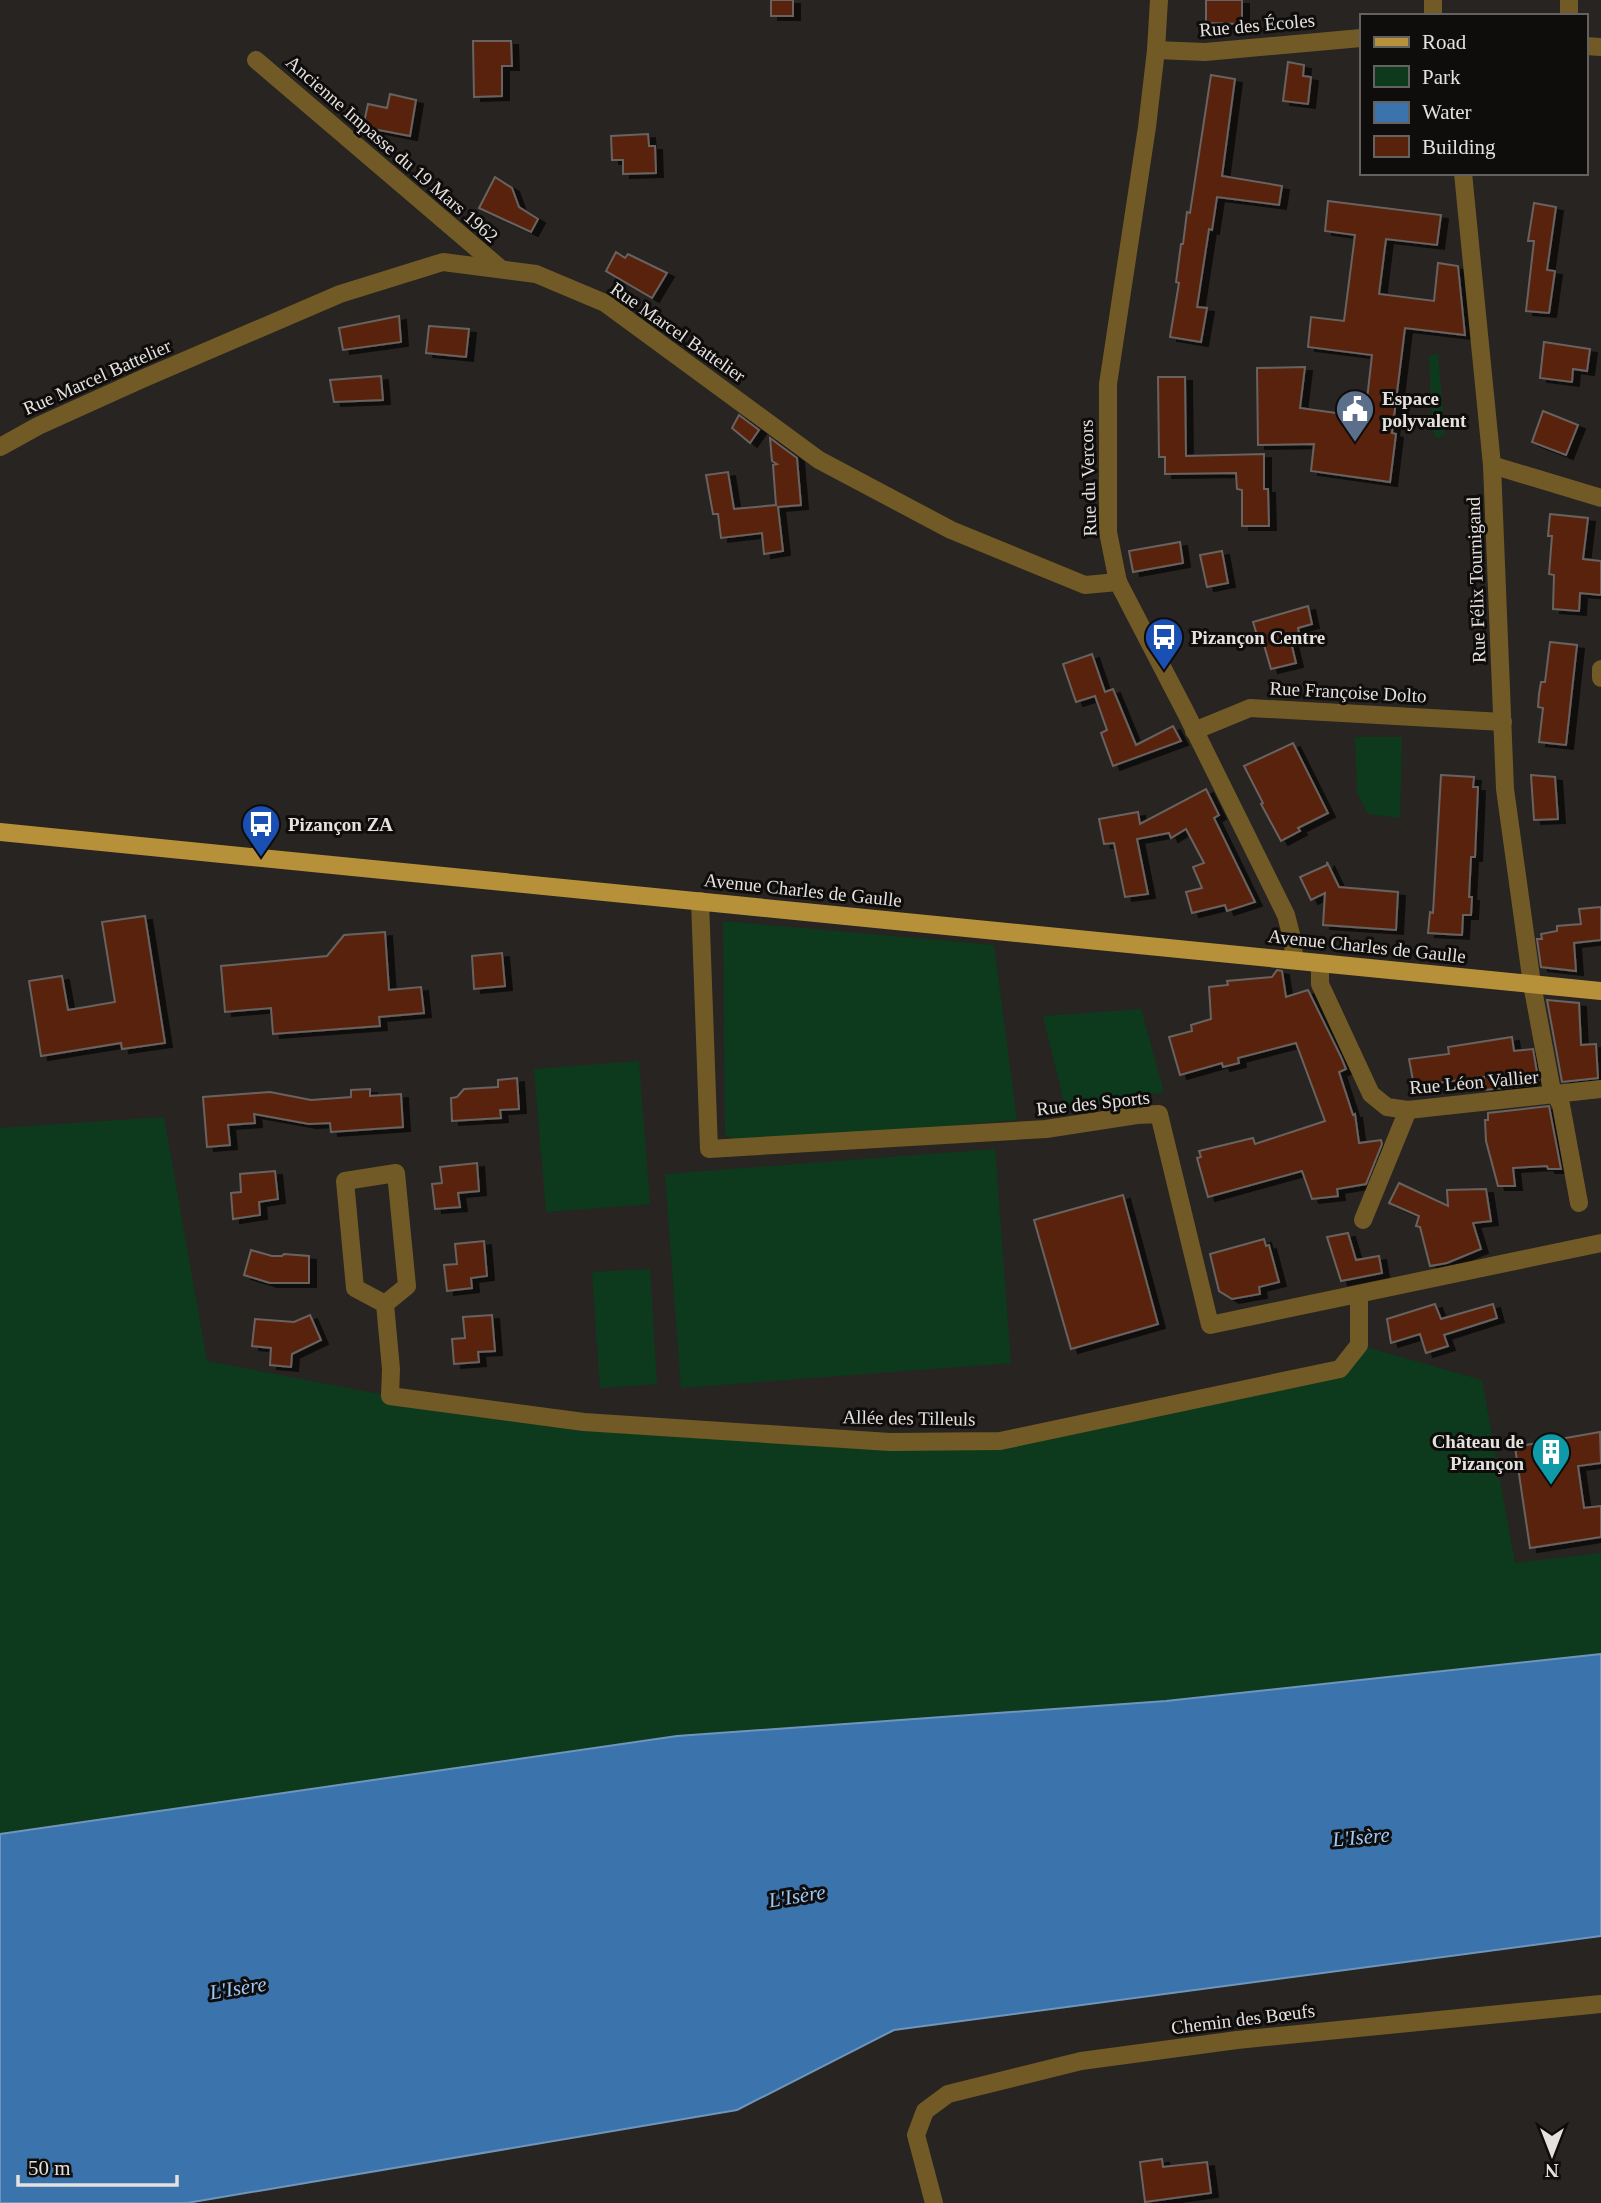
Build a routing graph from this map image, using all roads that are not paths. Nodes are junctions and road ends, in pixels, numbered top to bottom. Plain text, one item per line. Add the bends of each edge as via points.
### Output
1 (1158, 0) edge
2 (1360, 38) edge
3 (1156, 50) junction
4 (256, 60) dead end
5 (1463, 175) edge
6 (501, 269) junction
7 (0, 447) edge
8 (1492, 465) junction
9 (1601, 498) edge
10 (1118, 582) junction
11 (1601, 669) edge
12 (1601, 678) edge
13 (1503, 722) junction
14 (1194, 731) junction
15 (0, 832) edge
16 (700, 901) junction
17 (1294, 960) junction
18 (1320, 962) junction
19 (1532, 984) junction
20 (1601, 990) edge
21 (1601, 1090) edge
22 (1556, 1095) junction
23 (1408, 1110) junction
24 (1578, 1203) dead end
25 (1363, 1220) dead end
26 (1601, 1243) edge
27 (1359, 1294) junction
28 (386, 1304) junction
29 (1601, 2004) edge
30 (933, 2203) edge

1 - 3 street, Rue du Vercors
2 - 3 street, Rue des Écoles via 1205,52
3 - 10 street, Rue du Vercors via 1108,384 1108,532
4 - 6 street, Ancienne Impasse du 19 Mars 1962
5 - 8 street, Rue Félix Tournigand
6 - 7 street, Rue Marcel Battelier via 443,262 340,294 38,426
6 - 10 street, Rue Marcel Battelier via 536,274 605,303 819,460 951,530 1085,585
8 - 9 street
8 - 13 street, Rue Félix Tournigand
10 - 14 street, Rue du Vercors
11 - 12 street
13 - 14 street, Rue Françoise Dolto via 1250,708
13 - 19 street, Rue Félix Tournigand via 1505,789
14 - 17 street, Rue du Vercors via 1286,915
15 - 16 main road, Avenue Charles de Gaulle
16 - 17 main road, Avenue Charles de Gaulle
16 - 27 street, Rue des Sports via 709,1149 1046,1129 1159,1114 1210,1325
17 - 18 main road, Avenue Charles de Gaulle
18 - 19 main road, Avenue Charles de Gaulle
18 - 23 street, Rue Léon Vallier via 1320,984 1371,1094 1387,1107
19 - 20 main road, Avenue Charles de Gaulle
19 - 22 street, Rue Félix Tournigand
21 - 22 street, Rue Léon Vallier
22 - 23 street, Rue Léon Vallier
22 - 24 street, Rue Félix Tournigand
23 - 25 street
26 - 27 street, Rue des Sports
27 - 28 street, Allée des Tilleuls via 1359,1345 1340,1369 1000,1441 890,1442 584,1422 390,1396
28 - 28 street via 407,1286 396,1173 345,1181 355,1288
29 - 30 street, Chemin des Bœufs via 1237,2040 1081,2061 948,2094 925,2111 916,2135

